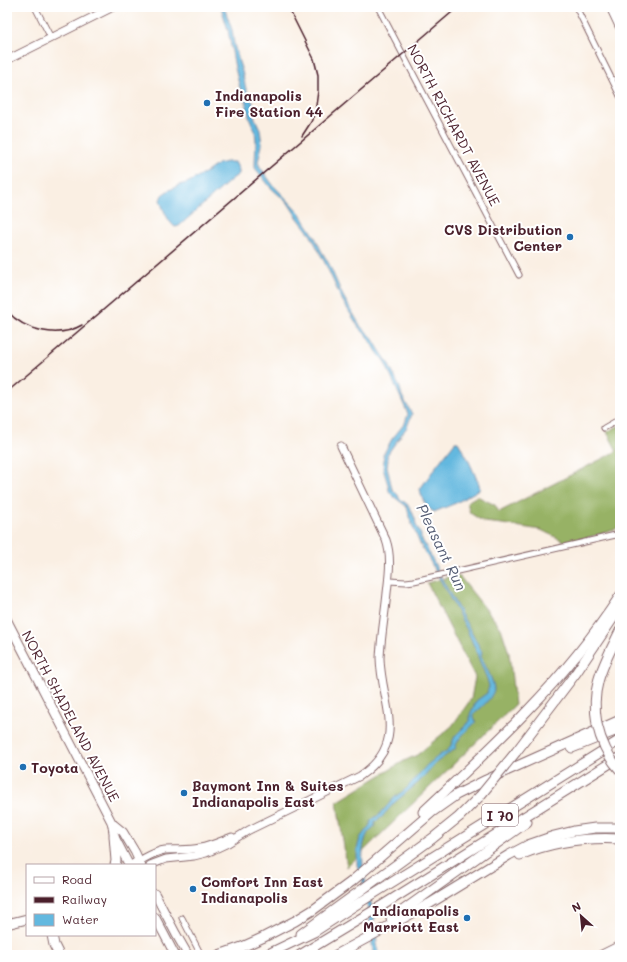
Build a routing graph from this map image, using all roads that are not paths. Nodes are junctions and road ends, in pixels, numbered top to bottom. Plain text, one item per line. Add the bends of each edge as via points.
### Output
1 (34, 7) edge
2 (113, 7) edge
3 (378, 7) edge
4 (576, 7) edge
5 (611, 7) edge
6 (620, 26) edge
7 (51, 38) junction
8 (7, 60) edge
9 (620, 96) edge
10 (519, 275) dead end
11 (620, 419) edge
12 (604, 428) dead end
13 (341, 446) dead end
14 (620, 534) edge
15 (389, 581) junction
16 (620, 596) edge
17 (620, 608) edge
18 (7, 620) edge
19 (620, 631) edge
20 (620, 720) edge
21 (620, 729) edge
22 (620, 740) edge
23 (620, 757) edge
24 (603, 768) junction
25 (620, 770) edge
26 (496, 776) junction
27 (112, 823) junction
28 (620, 828) edge
29 (249, 830) junction
30 (114, 836) junction
31 (620, 839) edge
32 (377, 859) junction
33 (115, 864) edge
34 (128, 864) edge
35 (138, 864) edge
36 (152, 864) edge
37 (481, 873) junction
38 (156, 896) edge
39 (182, 918) dead end
40 (26, 919) edge
41 (156, 919) edge
42 (7, 924) edge
43 (386, 926) junction
44 (52, 936) edge
45 (286, 945) junction
46 (620, 945) edge
47 (59, 955) edge
48 (175, 955) edge
49 (188, 955) edge
50 (201, 955) edge
51 (219, 955) edge
52 (266, 955) edge
53 (300, 955) edge
54 (336, 955) edge
55 (600, 955) edge

1 - 7 street
2 - 7 street
3 - 10 street, NORTH RICHARDT AVENUE
4 - 9 street
5 - 6 highway
7 - 8 street
11 - 12 street
13 - 15 street via 387,544 390,559
14 - 15 street via 410,582
15 - 29 street via 380,655 380,670 389,720 383,751 373,765 360,776
16 - 32 highway via 579,652 529,710
17 - 45 highway, bridge via 576,673 480,796 444,830
18 - 27 main road, NORTH SHADELAND AVENUE
19 - 25 highway, bridge via 601,671 595,709 604,746
20 - 26 highway
21 - 26 highway
22 - 45 highway, I 70 via 314,932
23 - 24 highway, I 70
24 - 43 highway
24 - 53 highway, I 70
26 - 32 highway via 440,805
27 - 30 main road, NORTH SHADELAND AVENUE
27 - 35 main road, NORTH SHADELAND AVENUE via 123,832 135,852
28 - 37 highway via 568,832 534,842
29 - 35 street via 200,848 162,851
29 - 36 street via 206,853 166,858
30 - 33 highway
30 - 34 main road, NORTH SHADELAND AVENUE
31 - 37 highway via 586,839 554,844 526,852
32 - 51 highway via 322,904 295,921 252,943
37 - 43 highway
38 - 49 main road
39 - 50 street
40 - 42 highway
41 - 48 main road
43 - 54 highway
44 - 47 highway
45 - 52 highway, I 70
46 - 55 street

